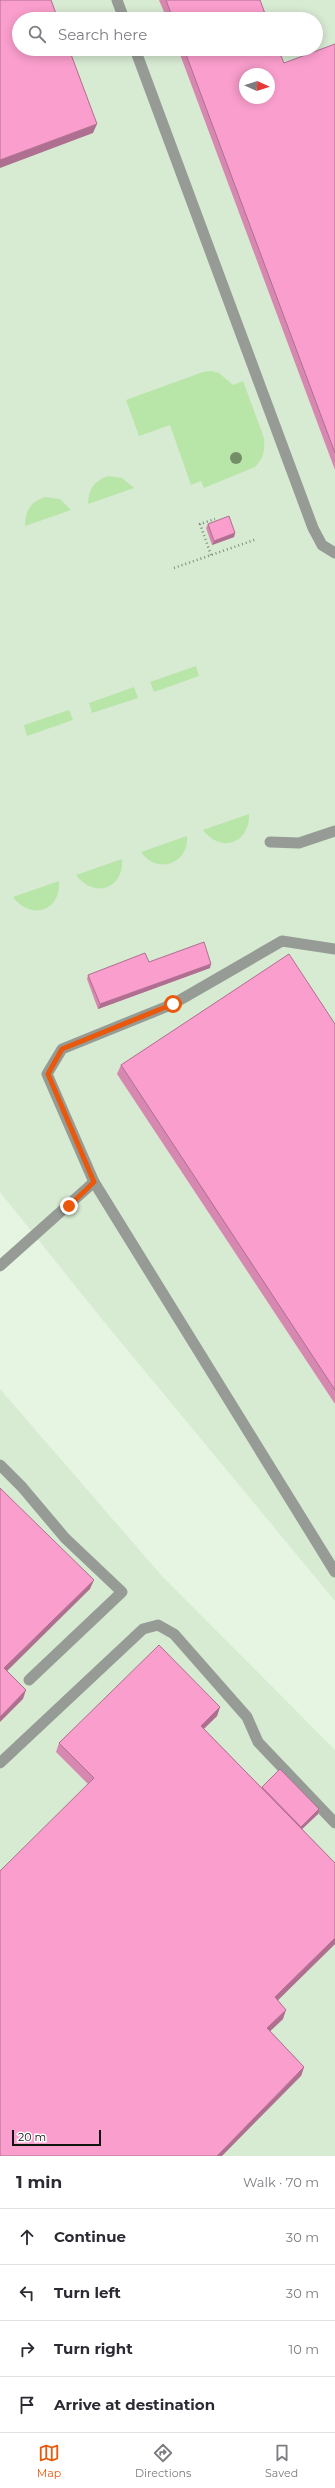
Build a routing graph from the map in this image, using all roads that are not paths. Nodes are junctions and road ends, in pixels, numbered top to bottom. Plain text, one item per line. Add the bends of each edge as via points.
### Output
1 (117, 0) edge
2 (121, 12) edge
3 (138, 56) edge
4 (335, 553) edge
5 (335, 831) edge
6 (270, 842) dead end
7 (335, 949) edge
8 (94, 1182) junction
9 (0, 1266) edge
10 (0, 1465) edge
11 (335, 1572) edge
12 (29, 1680) dead end
13 (0, 1763) edge
14 (335, 1823) edge

1 - 2 lane
3 - 4 lane via 313,528 322,545
5 - 6 lane via 299,843
7 - 8 lane via 282,941 173,1004 62,1049 48,1074
8 - 9 lane
8 - 11 lane
10 - 12 lane via 65,1538 122,1592
13 - 14 lane via 144,1629 158,1625 174,1634 247,1717 258,1742

